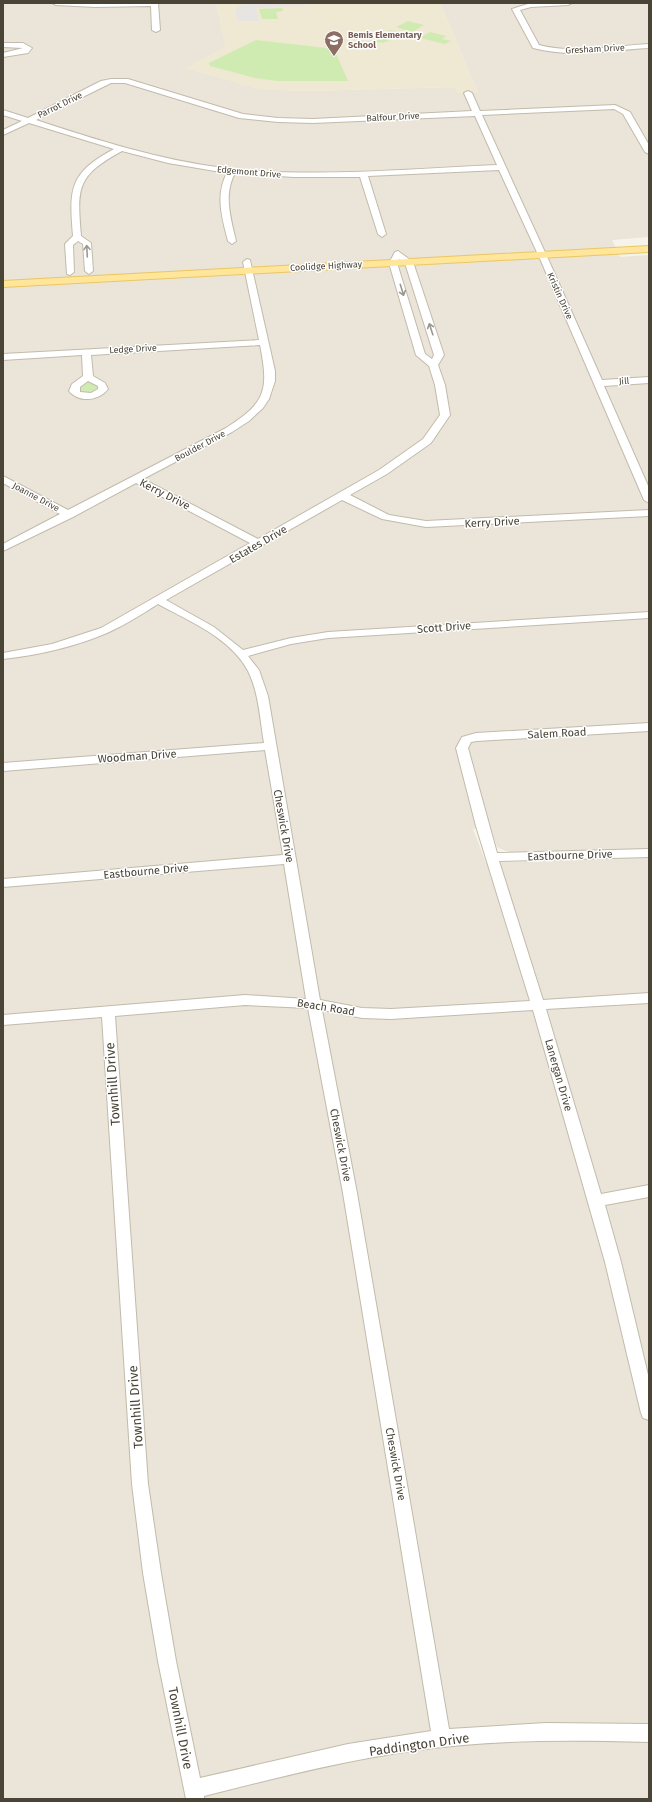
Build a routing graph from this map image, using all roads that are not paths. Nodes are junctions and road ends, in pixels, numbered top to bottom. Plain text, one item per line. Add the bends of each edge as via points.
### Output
1 (56, 3) edge
2 (568, 3) edge
3 (154, 4) edge
4 (156, 30) dead end
5 (3, 45) edge
6 (649, 46) edge
7 (3, 55) edge
8 (118, 81) joint
9 (468, 93) dead end
10 (3, 112) edge
11 (477, 113) junction
12 (29, 120) junction
13 (3, 133) edge
14 (120, 149) junction
15 (649, 152) edge
16 (502, 167) junction
17 (232, 171) junction
18 (363, 174) junction
19 (382, 234) dead end
20 (77, 236) junction
21 (649, 240) edge
22 (232, 241) dead end
23 (649, 249) edge
24 (540, 251) junction
25 (396, 259) junction
26 (409, 262) junction
27 (248, 266) junction
28 (89, 271) junction
29 (70, 272) junction
30 (3, 275) edge
31 (3, 284) edge
32 (264, 342) junction
33 (86, 352) junction
34 (3, 357) edge
35 (433, 365) junction
36 (88, 377) dead end
37 (649, 380) edge
38 (598, 383) junction
39 (3, 479) edge
40 (136, 479) junction
41 (341, 495) junction
42 (649, 500) edge
43 (649, 513) edge
44 (69, 515) junction
45 (258, 543) junction
46 (3, 548) edge
47 (159, 600) junction
48 (649, 615) edge
49 (241, 654) junction
50 (3, 656) edge
51 (649, 727) edge
52 (466, 740) joint
53 (270, 746) junction
54 (3, 767) edge
55 (649, 853) edge
56 (492, 858) junction
57 (290, 859) junction
58 (3, 883) edge
59 (649, 998) edge
60 (314, 1004) junction
61 (538, 1004) junction
62 (108, 1011) junction
63 (3, 1020) edge
64 (649, 1191) edge
65 (596, 1201) junction
66 (648, 1406) edge
67 (649, 1733) edge
68 (442, 1738) junction
69 (194, 1794) edge

1 - 3 street
2 - 6 street, Gresham Drive via 531,5 516,9 534,44 541,49
3 - 4 street
5 - 7 street via 23,45 28,48 25,51
8 - 11 street, Balfour Drive via 228,112 278,120 314,121
8 - 12 street, Parrot Drive via 104,83
9 - 11 street, Kristin Drive
10 - 12 street, Edgemont Drive
11 - 15 street, Balfour Drive via 606,106 621,108 626,112
11 - 16 street, Kristin Drive
12 - 13 street, Parrot Drive
12 - 14 street, Edgemont Drive
14 - 17 street, Edgemont Drive via 168,162
14 - 20 street via 95,164 77,186
16 - 18 street, Edgemont Drive
16 - 24 street, Kristin Drive
17 - 18 street, Edgemont Drive via 292,175
17 - 22 street via 224,190
18 - 19 street
28 -> 20 street via 87,243
20 - 29 street via 68,244
21 - 24 main road, Coolidge Highway
23 - 24 main road, Coolidge Highway
24 - 25 main road, Coolidge Highway
24 - 26 main road, Coolidge Highway
24 - 38 street, Kristin Drive
25 - 26 main road, Coolidge Highway
25 - 27 main road, Coolidge Highway
25 -> 35 street, Estates Drive via 422,355
35 -> 26 street via 439,355
27 - 28 main road, Coolidge Highway
27 - 31 main road, Coolidge Highway
27 - 32 street, Boulder Drive
28 - 29 main road, Coolidge Highway
29 - 30 main road, Coolidge Highway
32 - 33 street, Ledge Drive
32 - 40 street, Boulder Drive via 270,380 266,398 259,408 229,430
33 - 34 street, Ledge Drive
33 - 36 street
35 - 41 street, Estates Drive via 440,385 445,415 427,441 383,472
37 - 38 street, Jill
38 - 42 street, Kristin Drive
39 - 44 street, Joanne Drive
40 - 44 street, Boulder Drive
40 - 45 street, Kerry Drive
41 - 43 street, Kerry Drive via 386,517 426,524 470,524
41 - 45 street, Estates Drive
44 - 46 street, Boulder Drive
45 - 47 street, Estates Drive
47 - 49 street, Cheswick Drive via 220,635
47 - 50 street, Estates Drive via 104,630 65,645
48 - 49 street, Scott Drive via 328,635 291,641
49 - 53 street, Cheswick Drive via 255,674 262,696
51 - 52 street, Salem Road via 488,736
52 - 56 street, Lanergan Drive via 462,745 462,753
53 - 54 street, Woodman Drive
53 - 57 street, Cheswick Drive
55 - 56 street, Eastbourne Drive
56 - 61 street, Lanergan Drive
57 - 58 street, Eastbourne Drive
57 - 60 street, Cheswick Drive
59 - 61 street, Beach Road
60 - 61 street, Beach Road via 391,1014
60 - 62 street, Beach Road via 245,1000
60 - 68 street, Cheswick Drive via 351,1201
61 - 65 street, Lanergan Drive
62 - 63 street, Beach Road
62 - 69 street, Townhill Drive via 140,1484 154,1588
64 - 65 street
65 - 66 street, Lanergan Drive
67 - 68 street, Paddington Drive via 515,1734
68 - 69 street, Paddington Drive via 360,1752

